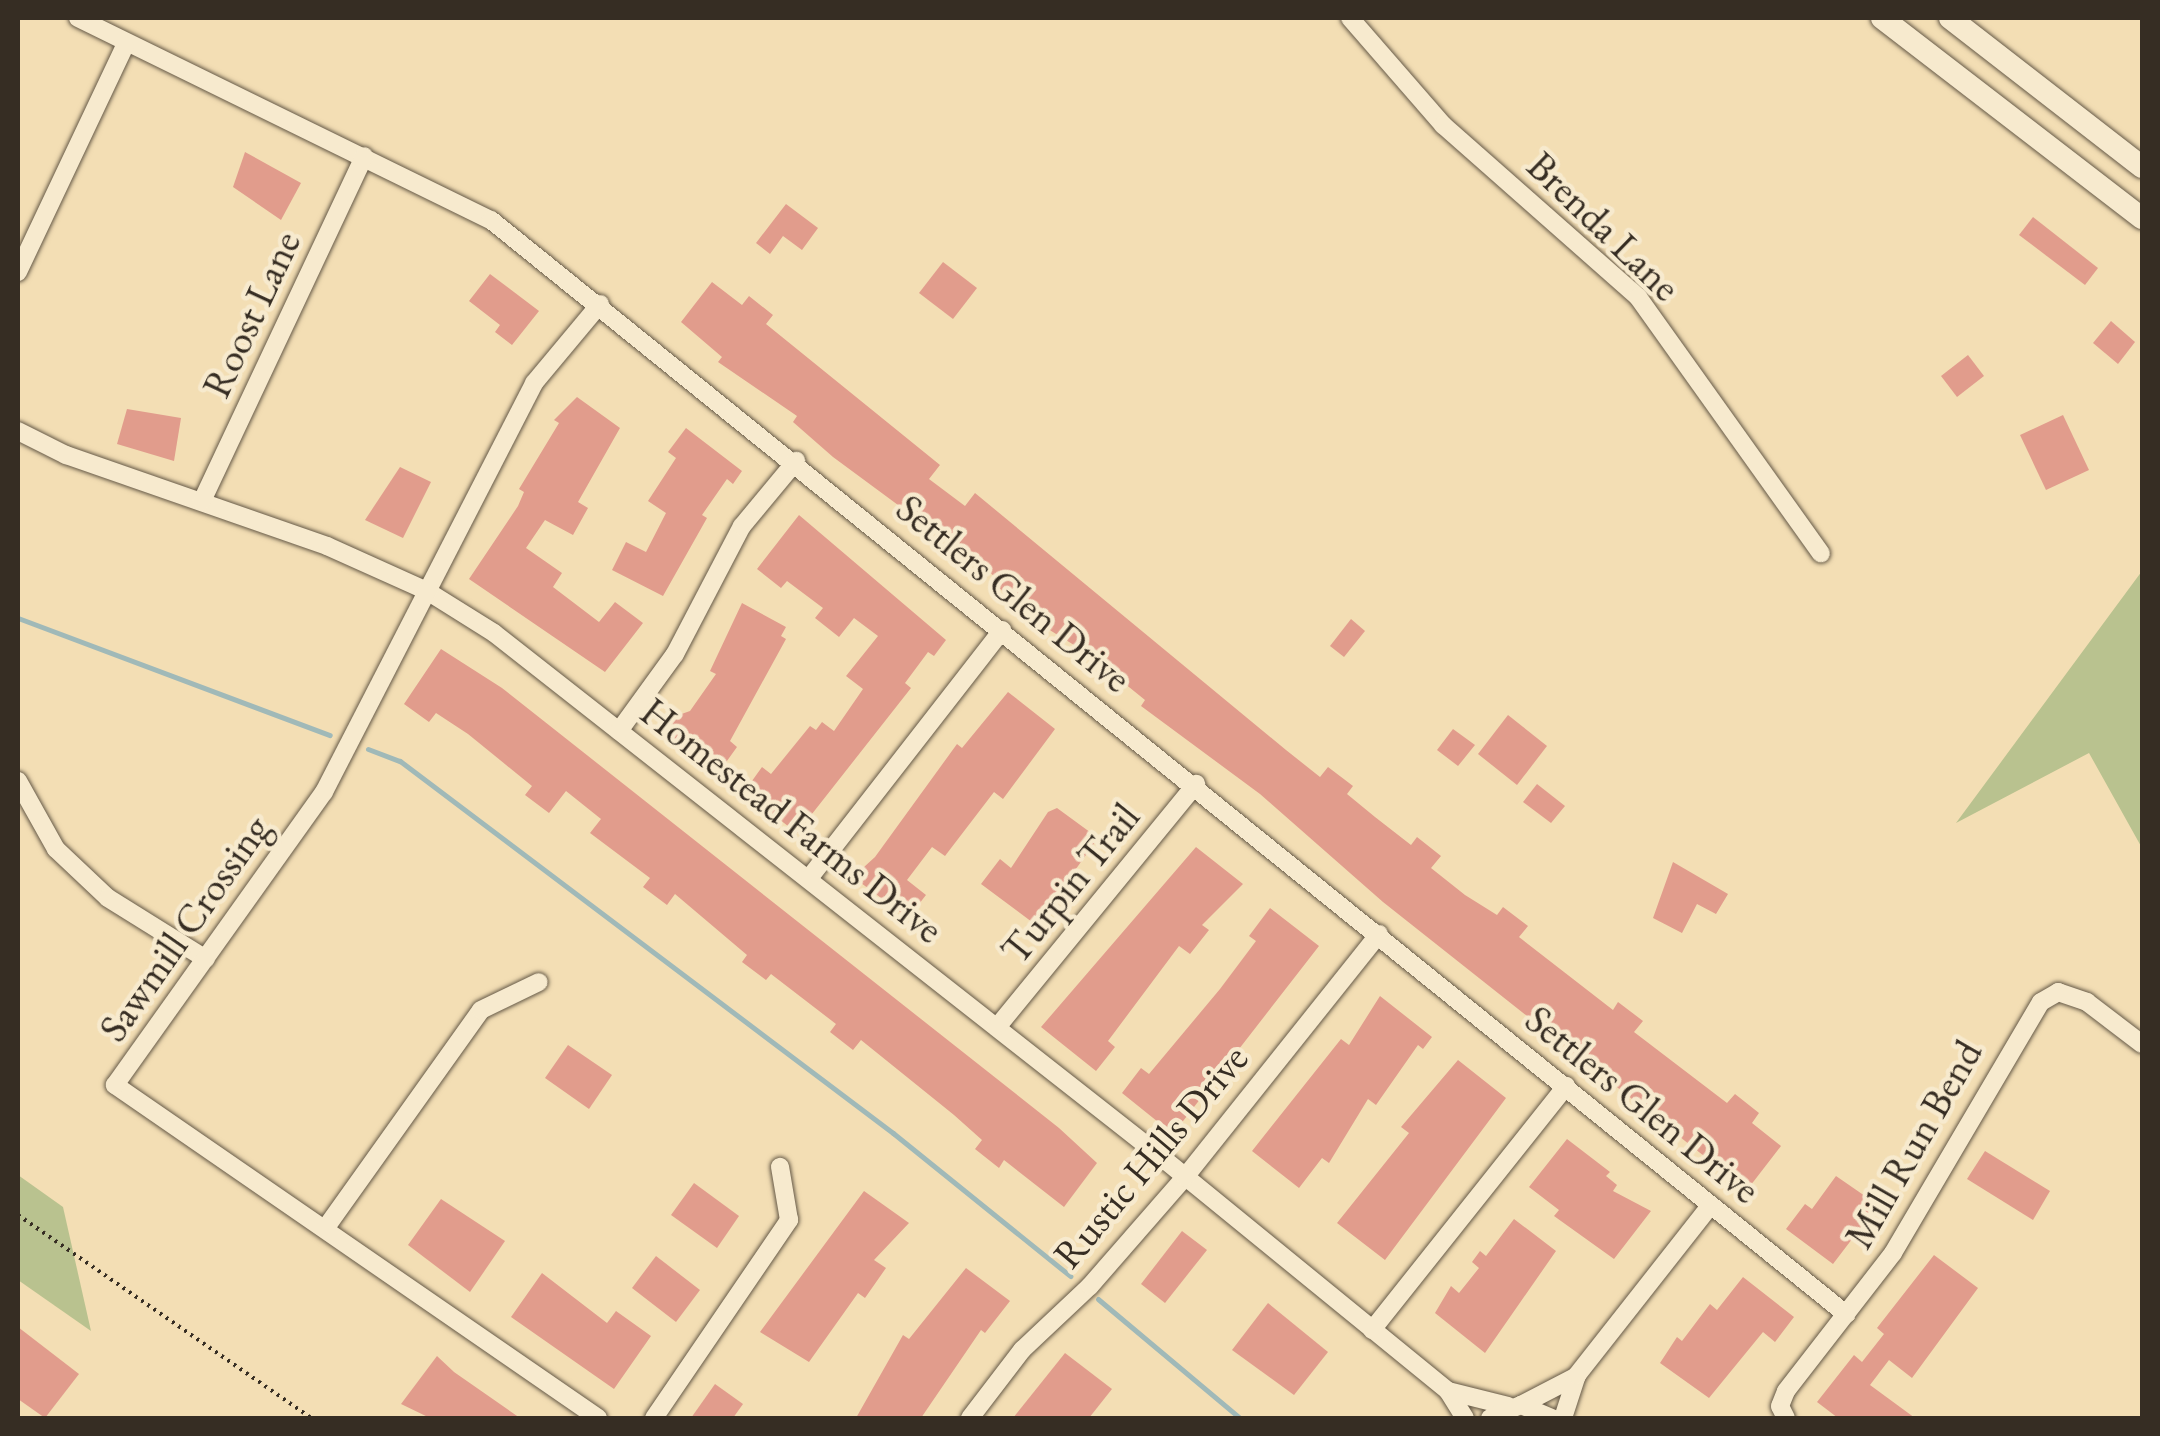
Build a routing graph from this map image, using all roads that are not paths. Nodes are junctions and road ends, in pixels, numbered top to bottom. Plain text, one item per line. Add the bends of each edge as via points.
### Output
1 (78, 18) edge
2 (1350, 18) edge
3 (1882, 18) edge
4 (1950, 18) edge
5 (125, 46) junction
6 (364, 156) junction
7 (2142, 167) edge
8 (2142, 218) edge
9 (18, 272) edge
10 (600, 304) junction
11 (18, 432) edge
12 (796, 462) junction
13 (202, 501) junction
14 (1821, 554) dead end
15 (427, 591) junction
16 (1002, 630) junction
17 (618, 730) junction
18 (18, 781) edge
19 (1196, 784) junction
20 (810, 878) junction
21 (1379, 934) junction
22 (206, 958) junction
23 (539, 982) dead end
24 (998, 1026) junction
25 (2142, 1044) edge
26 (1566, 1086) junction
27 (780, 1167) dead end
28 (1185, 1177) junction
29 (1712, 1205) junction
30 (327, 1226) junction
31 (1846, 1314) junction
32 (1372, 1330) junction
33 (1577, 1376) junction
34 (1448, 1390) junction
35 (1514, 1406) junction
36 (598, 1418) edge
37 (654, 1418) edge
38 (970, 1418) edge
39 (1465, 1418) edge
40 (1490, 1418) edge
41 (1552, 1418) edge
42 (1563, 1418) edge
43 (1786, 1418) edge

1 - 5 street, Settlers Glen Drive
2 - 14 street, Brenda Lane via 1442,125 1638,298
3 - 8 main road
4 - 7 main road
5 - 6 street, Settlers Glen Drive
5 - 9 street
6 - 10 street, Settlers Glen Drive via 491,220
6 - 13 street, Roost Lane
10 - 12 street, Settlers Glen Drive
10 - 15 street, Sawmill Crossing via 534,383
11 - 13 street, Homestead Farms Drive via 66,456
12 - 16 street, Settlers Glen Drive
12 - 17 street via 742,526 676,654
13 - 15 street, Homestead Farms Drive
15 - 17 street, Homestead Farms Drive via 494,633
15 - 22 street, Sawmill Crossing via 324,792
16 - 19 street, Settlers Glen Drive
16 - 20 street
17 - 20 street, Homestead Farms Drive
18 - 22 street via 56,849 108,898
19 - 21 street, Settlers Glen Drive
19 - 24 street, Turpin Trail
20 - 24 street, Homestead Farms Drive
21 - 26 street, Settlers Glen Drive
21 - 28 street, Rustic Hills Drive
22 - 30 street, Sawmill Crossing via 115,1085
23 - 30 street via 480,1010
24 - 28 street, Homestead Farms Drive
25 - 31 street, Mill Run Bend via 2087,1002 2058,992 2040,1002 1893,1253
26 - 29 street, Settlers Glen Drive
26 - 32 street
27 - 37 street via 789,1220
28 - 32 street, Homestead Farms Drive
28 - 38 street, Rustic Hills Drive via 1090,1286 1022,1350
29 - 31 street, Settlers Glen Drive
29 - 33 street
30 - 36 street, Sawmill Crossing
31 - 43 street, Mill Run Bend via 1786,1391 1780,1406
32 - 34 street, Homestead Farms Drive
33 - 35 street
33 - 42 street
34 - 35 street, Homestead Farms Drive
34 - 39 street, Homestead Farms Drive
35 - 40 street
35 - 41 street, Homestead Farms Drive

